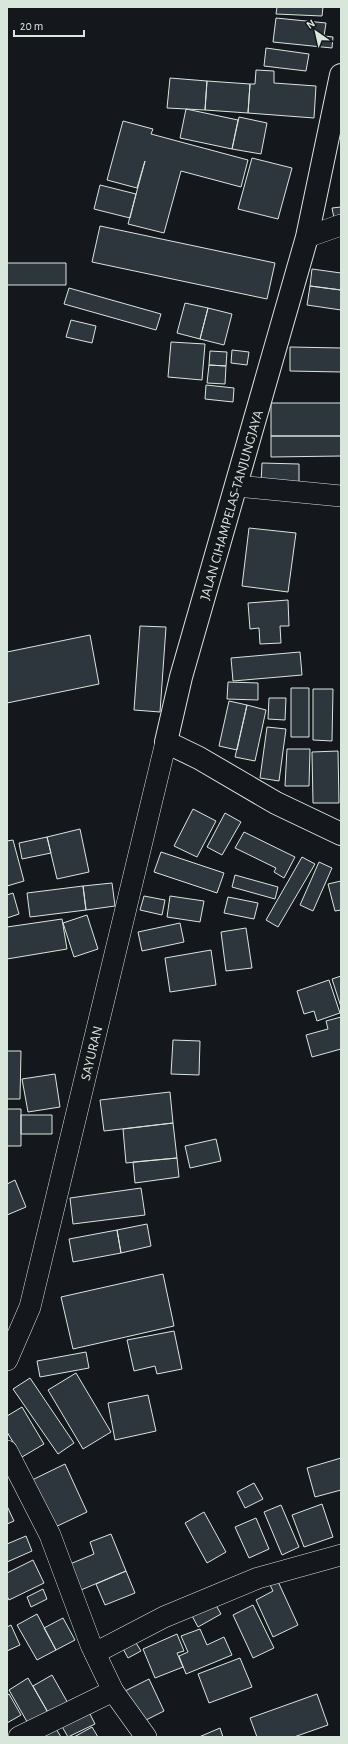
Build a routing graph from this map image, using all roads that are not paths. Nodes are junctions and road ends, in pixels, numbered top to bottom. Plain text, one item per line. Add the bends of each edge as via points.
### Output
1 (341, 76) edge
2 (341, 224) edge
3 (307, 237) junction
4 (237, 486) junction
5 (341, 496) edge
6 (166, 742) junction
7 (341, 834) edge
8 (7, 1360) edge
9 (7, 1451) edge
10 (341, 1555) edge
11 (95, 1653) junction
12 (113, 1692) junction
13 (19, 1737) edge
14 (146, 1737) edge

1 - 3 main road, JALAN CIHAMPELAS-TANJUNGJAYA
2 - 3 street
3 - 4 main road, JALAN CIHAMPELAS-TANJUNGJAYA
4 - 5 street
4 - 6 main road, JALAN CIHAMPELAS-TANJUNGJAYA via 181,678
6 - 7 main road via 199,758 276,803
6 - 8 street, SAYURAN via 30,1307
9 - 11 street via 50,1535
10 - 11 street via 258,1578 164,1617
11 - 12 street
12 - 13 street
12 - 14 street

